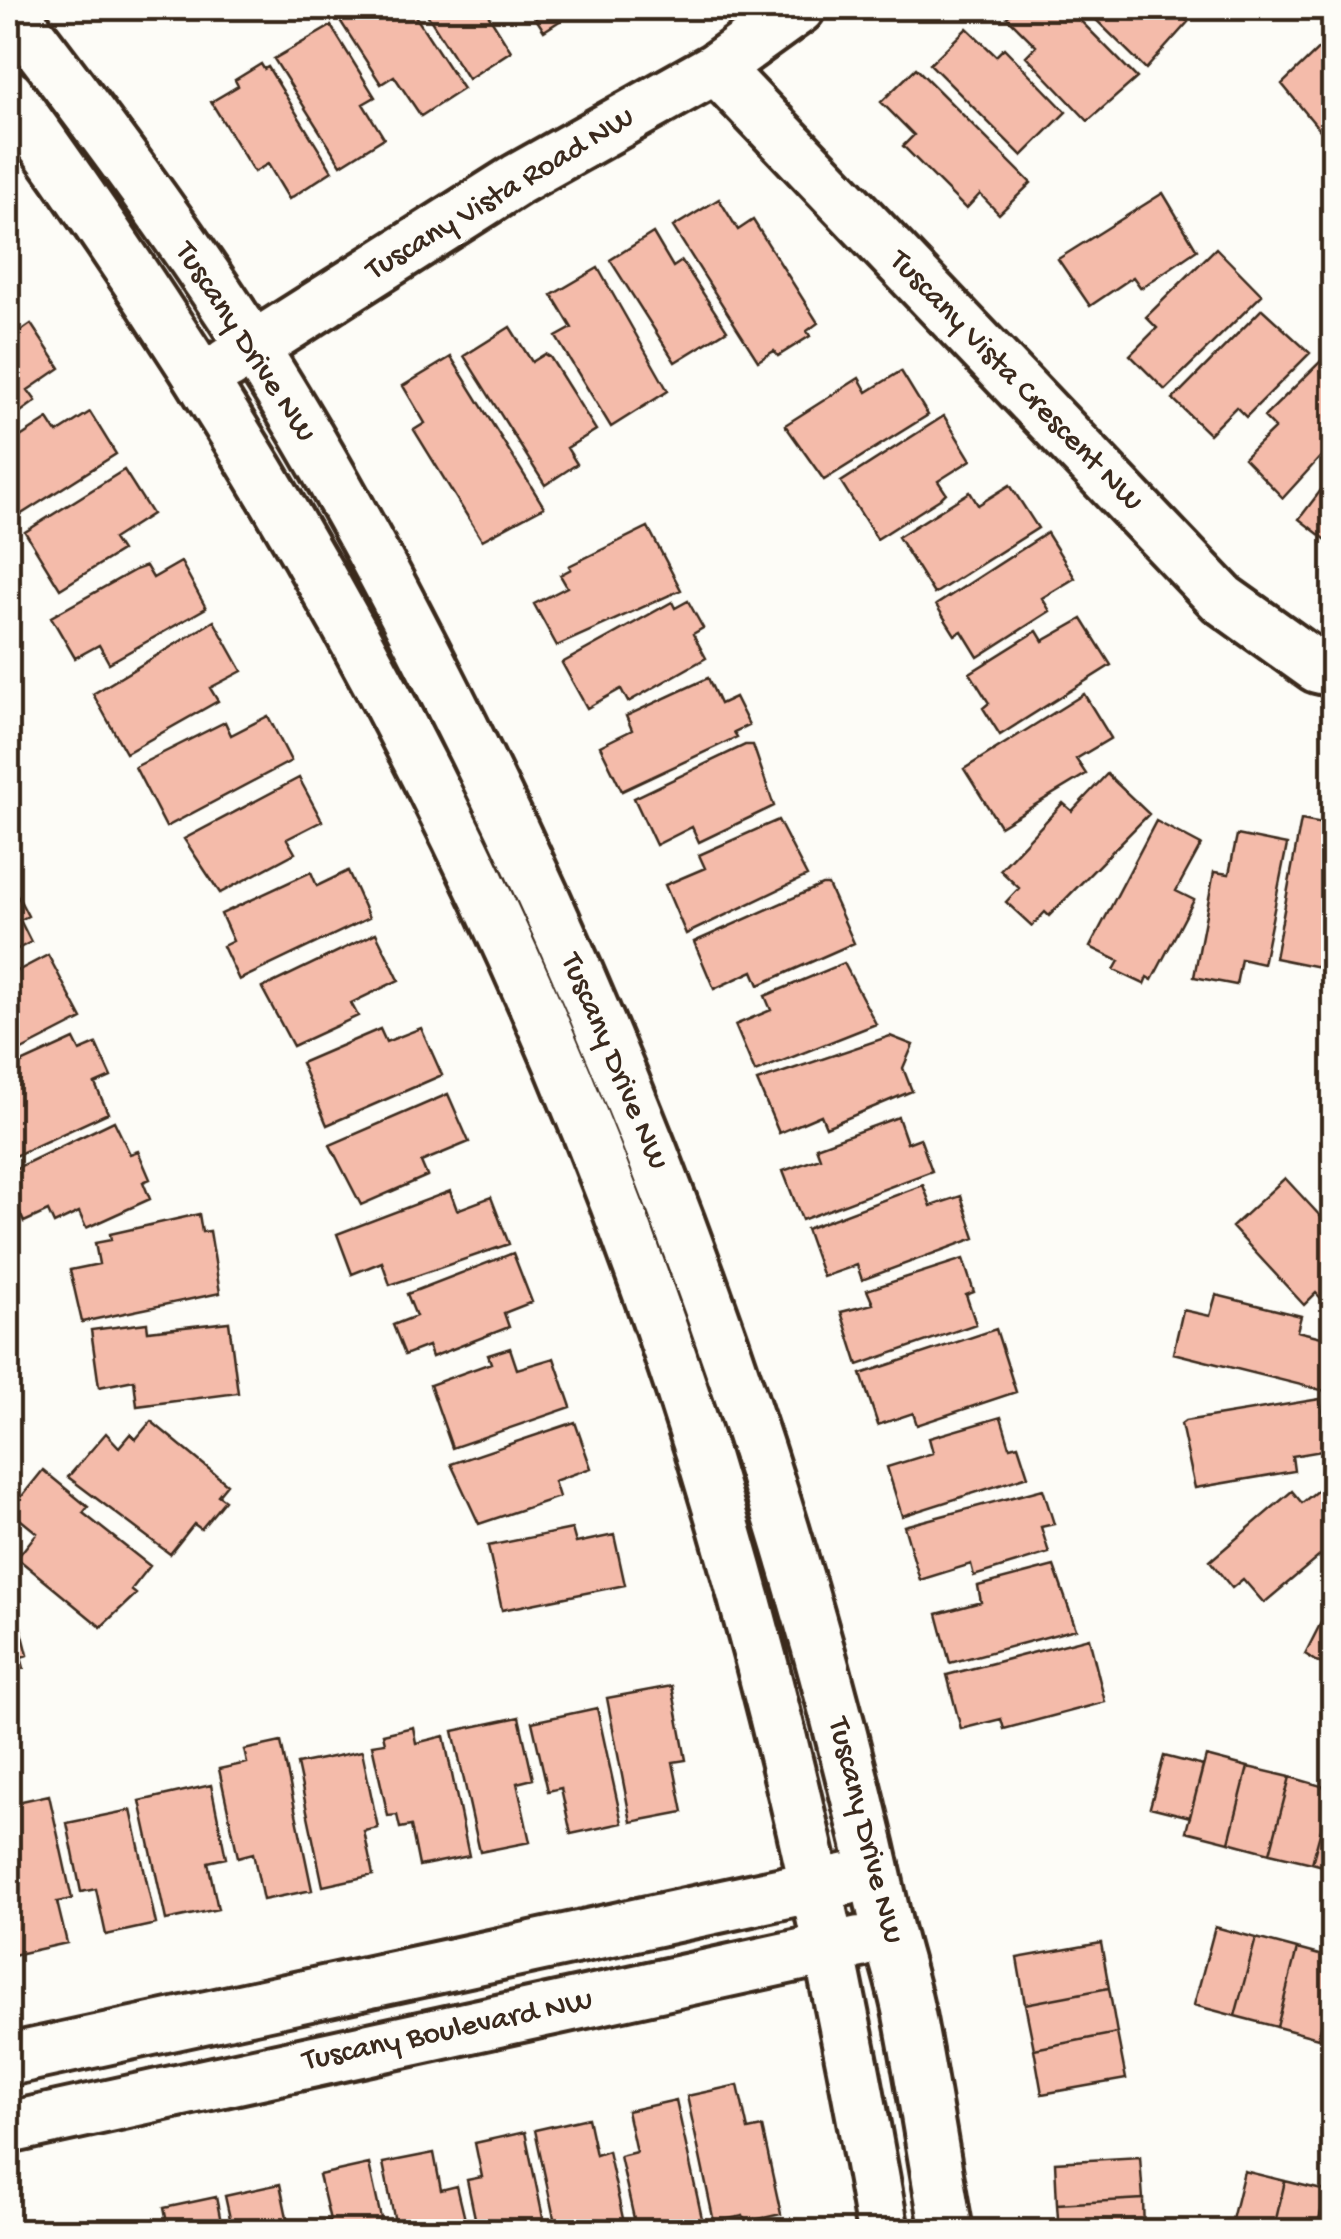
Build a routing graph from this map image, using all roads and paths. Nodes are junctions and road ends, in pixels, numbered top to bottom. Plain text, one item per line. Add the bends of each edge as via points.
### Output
1 (9, 8) edge
2 (799, 8) edge
3 (716, 68) junction
4 (8, 95) edge
5 (252, 346) junction
6 (203, 381) junction
7 (1334, 671) edge
8 (876, 1874) junction
9 (816, 1886) junction
10 (889, 1936) junction
11 (830, 1949) junction
12 (8, 2060) edge
13 (8, 2128) edge
14 (883, 2232) edge
15 (947, 2232) edge

1 - 5 street, Tuscany Drive NW
2 - 3 street, Tuscany Vista Road NW
3 - 5 street, Tuscany Vista Road NW via 518,180
3 - 7 street, Tuscany Vista Crescent NW via 1222,599 1318,667
4 - 6 street, Tuscany Drive NW
5 - 6 street, Tuscany Vista Road NW
5 - 8 street, Tuscany Drive NW via 439,680 606,1037 748,1417 808,1610
6 - 9 street, Tuscany Drive NW via 380,686 502,932 564,1076 622,1222 722,1519
8 - 9 street, Tuscany Boulevard NW
8 - 10 street, Tuscany Drive NW
9 - 11 street, Tuscany Drive NW
9 - 12 street, Tuscany Boulevard NW
10 - 11 street, Tuscany Boulevard NW
10 - 15 street, Tuscany Drive NW
11 - 13 street, Tuscany Boulevard NW
11 - 14 street, Tuscany Drive NW

